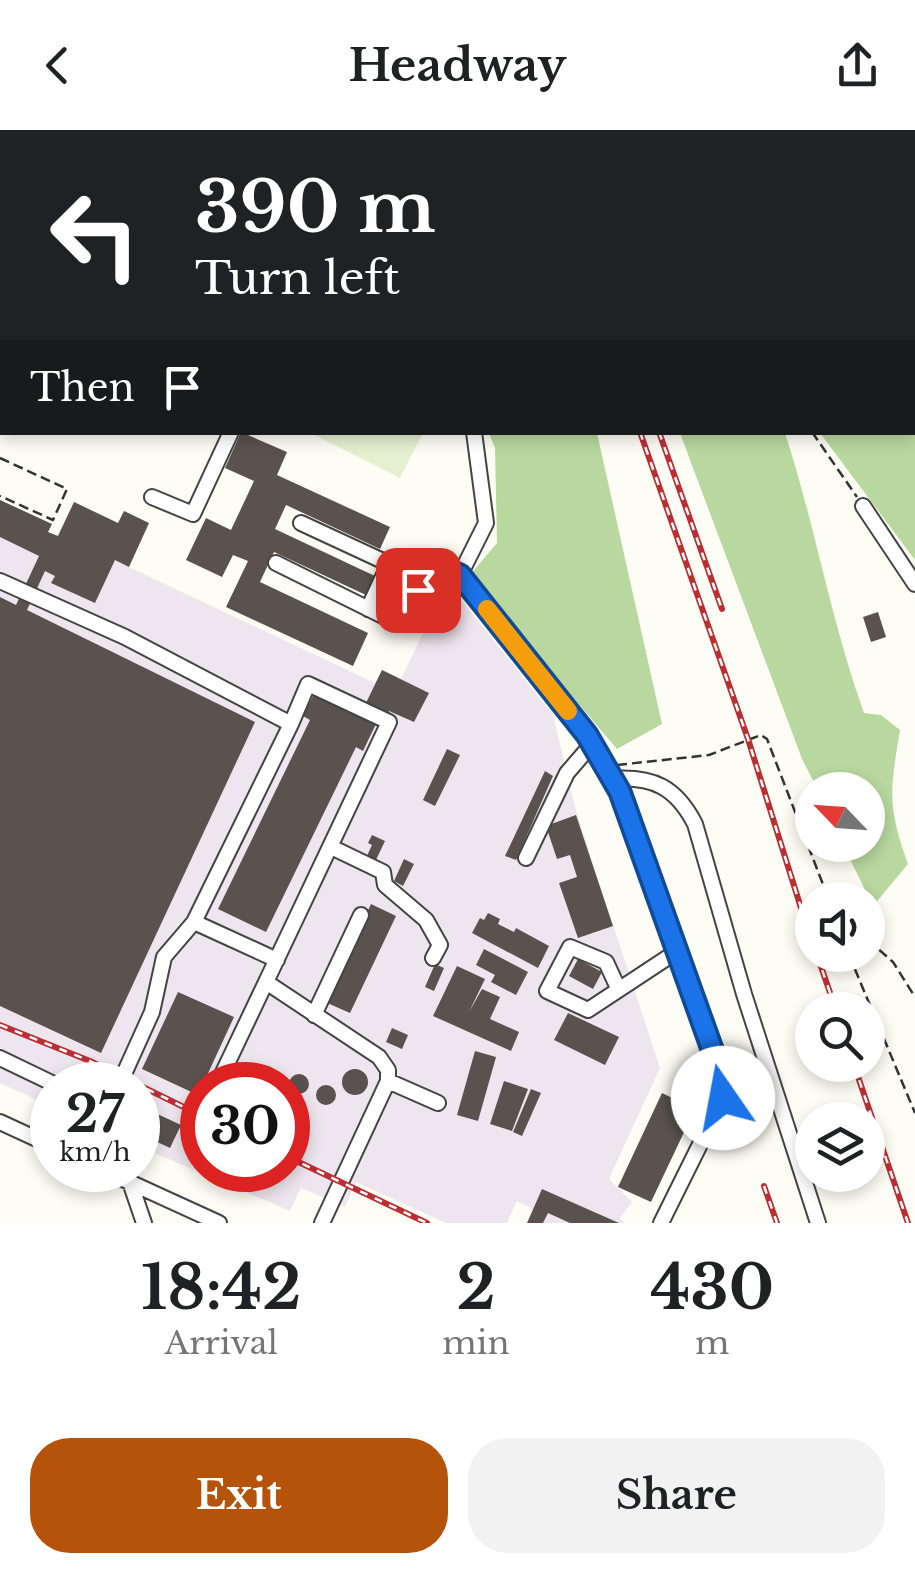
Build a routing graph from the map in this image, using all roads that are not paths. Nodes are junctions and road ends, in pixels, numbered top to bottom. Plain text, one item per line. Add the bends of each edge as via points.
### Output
1 (230, 435) edge
2 (474, 435) edge
3 (152, 497) dead end
4 (864, 506) road end
5 (301, 523) dead end
6 (276, 564) dead end
7 (460, 575) junction
8 (0, 581) edge
9 (915, 584) edge
10 (368, 609) junction
11 (291, 724) junction
12 (592, 744) junction
13 (609, 773) junction
14 (331, 848) junction
15 (526, 858) dead end
16 (361, 915) dead end
17 (194, 922) junction
18 (679, 950) junction
19 (432, 958) dead end
20 (277, 960) junction
21 (266, 982) junction
22 (618, 988) junction
23 (314, 1014) junction
24 (0, 1058) edge
25 (129, 1062) edge
26 (228, 1062) edge
27 (30, 1072) edge
28 (388, 1080) junction
29 (438, 1103) dead end
30 (0, 1122) edge
31 (30, 1136) edge
32 (133, 1192) edge
33 (152, 1192) edge
34 (144, 1223) edge
35 (219, 1223) edge
36 (322, 1223) edge
37 (661, 1223) edge
38 (818, 1223) edge

1 - 3 street via 193,514
2 - 7 street via 486,523
4 - 9 street
5 - 10 street via 385,562
6 - 10 street
7 - 10 street via 436,564 401,616
7 - 12 street
8 - 11 street
11 - 14 street via 308,684 389,722
11 - 17 street
12 - 13 street
12 - 15 street via 567,773
13 - 18 street
13 - 38 street via 664,785 684,802 695,824
14 - 19 street via 383,872 385,885 426,920 440,945
14 - 20 street
16 - 23 street
17 - 20 street
17 - 25 street via 164,957 152,1012
18 - 22 street
18 - 37 street via 722,1077 723,1098
20 - 21 street
21 - 23 street
21 - 26 street
22 - 22 street via 588,1010 547,990 570,948 606,962
23 - 28 street via 378,1057
24 - 27 street
28 - 29 street
28 - 36 street
30 - 31 street
32 - 34 street
33 - 35 street

